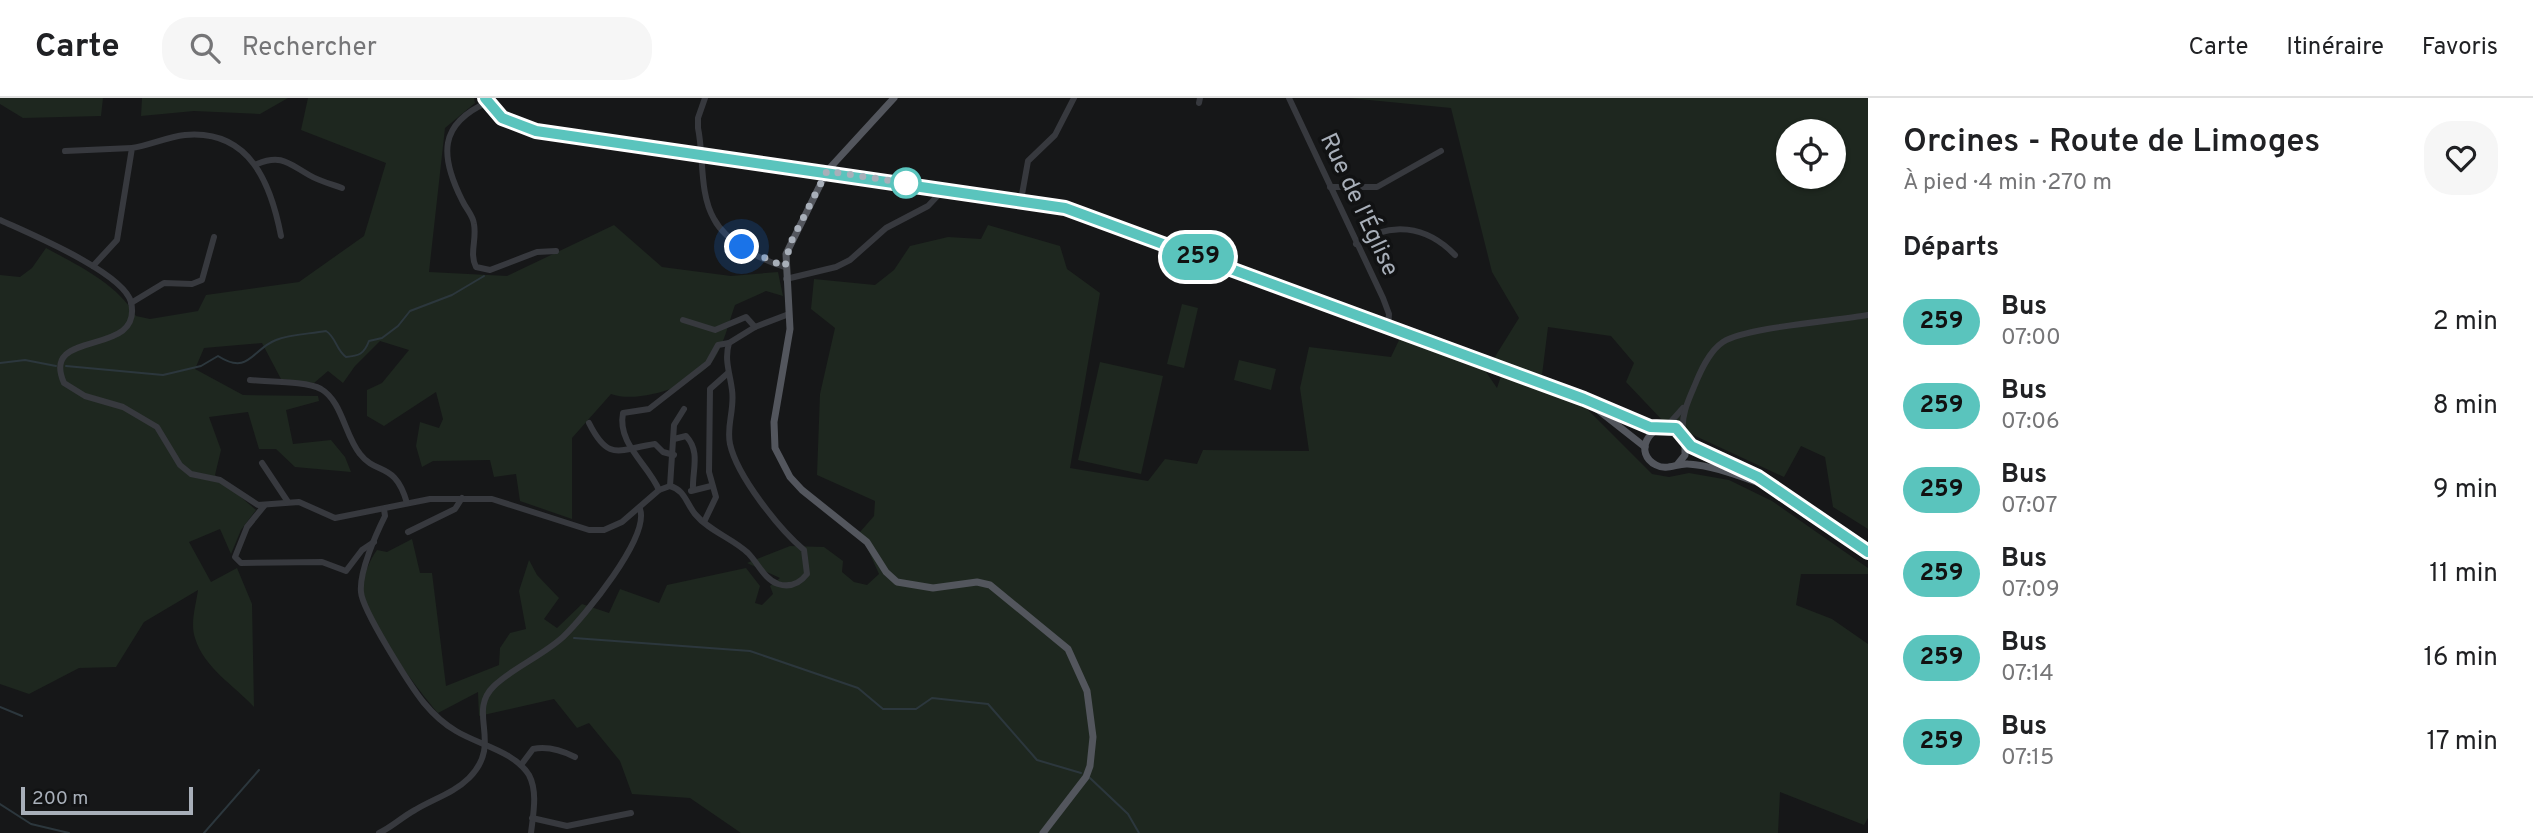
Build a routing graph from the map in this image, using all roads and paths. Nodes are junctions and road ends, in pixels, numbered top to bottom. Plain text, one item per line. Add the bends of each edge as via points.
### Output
1 (705, 98) edge
2 (894, 98) edge
3 (1074, 98) edge
4 (1289, 98) edge
5 (486, 100) edge
6 (132, 148) junction
7 (65, 151) dead end
8 (1441, 151) dead end
9 (704, 154) junction
10 (257, 164) junction
11 (827, 171) junction
12 (1331, 187) junction
13 (342, 188) dead end
14 (944, 189) junction
15 (1021, 200) junction
16 (0, 220) edge
17 (281, 236) dead end
18 (214, 237) dead end
19 (1356, 244) junction
20 (556, 251) dead end
21 (1455, 255) dead end
22 (93, 266) junction
23 (785, 267) junction
24 (786, 279) junction
25 (131, 303) junction
26 (789, 314) junction
27 (1868, 315) edge
28 (683, 320) dead end
29 (755, 327) junction
30 (1388, 328) junction
31 (729, 343) junction
32 (728, 373) junction
33 (250, 380) dead end
34 (1584, 399) junction
35 (1686, 404) junction
36 (684, 409) dead end
37 (589, 423) dead end
38 (1667, 426) junction
39 (1657, 428) junction
40 (1685, 438) junction
41 (674, 439) junction
42 (1645, 447) junction
43 (632, 451) junction
44 (674, 455) junction
45 (262, 463) dead end
46 (1676, 465) junction
47 (670, 486) junction
48 (711, 486) junction
49 (1774, 488) junction
50 (659, 490) junction
51 (693, 490) junction
52 (683, 494) junction
53 (462, 498) junction
54 (288, 502) junction
55 (407, 503) junction
56 (264, 506) junction
57 (384, 509) junction
58 (640, 509) junction
59 (704, 522) junction
60 (408, 532) dead end
61 (374, 542) junction
62 (1868, 552) edge
63 (486, 745) junction
64 (576, 757) dead end
65 (521, 765) junction
66 (631, 813) dead end
67 (532, 818) junction
68 (379, 833) edge
69 (531, 833) edge
70 (1043, 833) edge

1 - 9 street via 698,118
2 - 11 main road
3 - 15 street via 1055,135 1028,161
4 - 12 street, Rue de l'Église
5 - 9 main road via 502,118 529,129
5 - 20 street via 451,129 447,140 452,174 474,224 473,261 476,267 490,270 537,252
6 - 7 street
6 - 10 street via 200,135 230,144
6 - 22 street via 117,240
8 - 12 street via 1377,187
9 - 11 main road
9 - 23 street via 714,219 742,247
10 - 13 street via 286,159 306,174
10 - 17 street via 272,192
11 - 14 main road
11 - 23 main road via 790,244
12 - 19 street, Rue de l'Église
14 - 15 main road
14 - 24 street via 928,206 886,228 850,260
15 - 30 main road via 1073,211
16 - 22 street
18 - 25 street via 202,280 164,283
19 - 21 street via 1388,228 1430,235
19 - 30 street, Rue de l'Église via 1383,298
22 - 25 street via 124,290
23 - 24 main road
24 - 26 main road
25 - 56 street via 124,330 107,340 73,348 61,367 64,383 123,407 157,427 180,465 191,474 220,480
26 - 29 street
26 - 70 main road via 789,344 773,435 790,477 867,542 897,582 933,588 977,582 990,585 1056,636 1076,662 1087,691 1092,753 1086,777
27 - 35 street via 1723,342 1709,357
28 - 29 street via 715,330 746,317
29 - 31 street
30 - 34 main road
31 - 32 street
31 - 43 street via 718,345 708,363 649,409 623,413 622,429
32 - 48 street via 710,389
32 - 59 street via 734,456 780,530 804,550 807,574 801,582 779,584 768,578 749,554
33 - 55 street via 324,392 360,454 396,478
34 - 39 main road
34 - 42 main road
35 - 38 street
35 - 40 street
36 - 41 street via 674,425
37 - 43 street via 600,444
38 - 39 main road
38 - 40 main road
39 - 42 main road
40 - 46 main road via 1685,455
40 - 49 main road
41 - 44 street
41 - 51 street via 686,436 693,444
42 - 46 main road via 1656,465
43 - 44 street via 656,444
43 - 50 street via 653,475
44 - 47 street
45 - 54 street
46 - 49 main road via 1719,469
47 - 50 street
47 - 52 street
48 - 51 street
48 - 59 street via 716,497
49 - 62 main road
50 - 58 street
51 - 52 street
52 - 59 street
53 - 55 street
53 - 58 street via 514,504 598,531
53 - 60 street via 455,509
54 - 56 street
54 - 57 street via 299,502 335,518
55 - 57 street
56 - 61 street via 243,534 236,560 241,563 330,563 346,571
57 - 61 street
58 - 63 street via 641,526 632,546 577,622 486,696 482,716
61 - 63 street via 360,589 367,611 425,704 455,731
63 - 65 street
63 - 68 street via 482,763 467,780
64 - 65 street via 540,747
65 - 67 street via 533,784
66 - 67 street via 567,826
67 - 69 street

